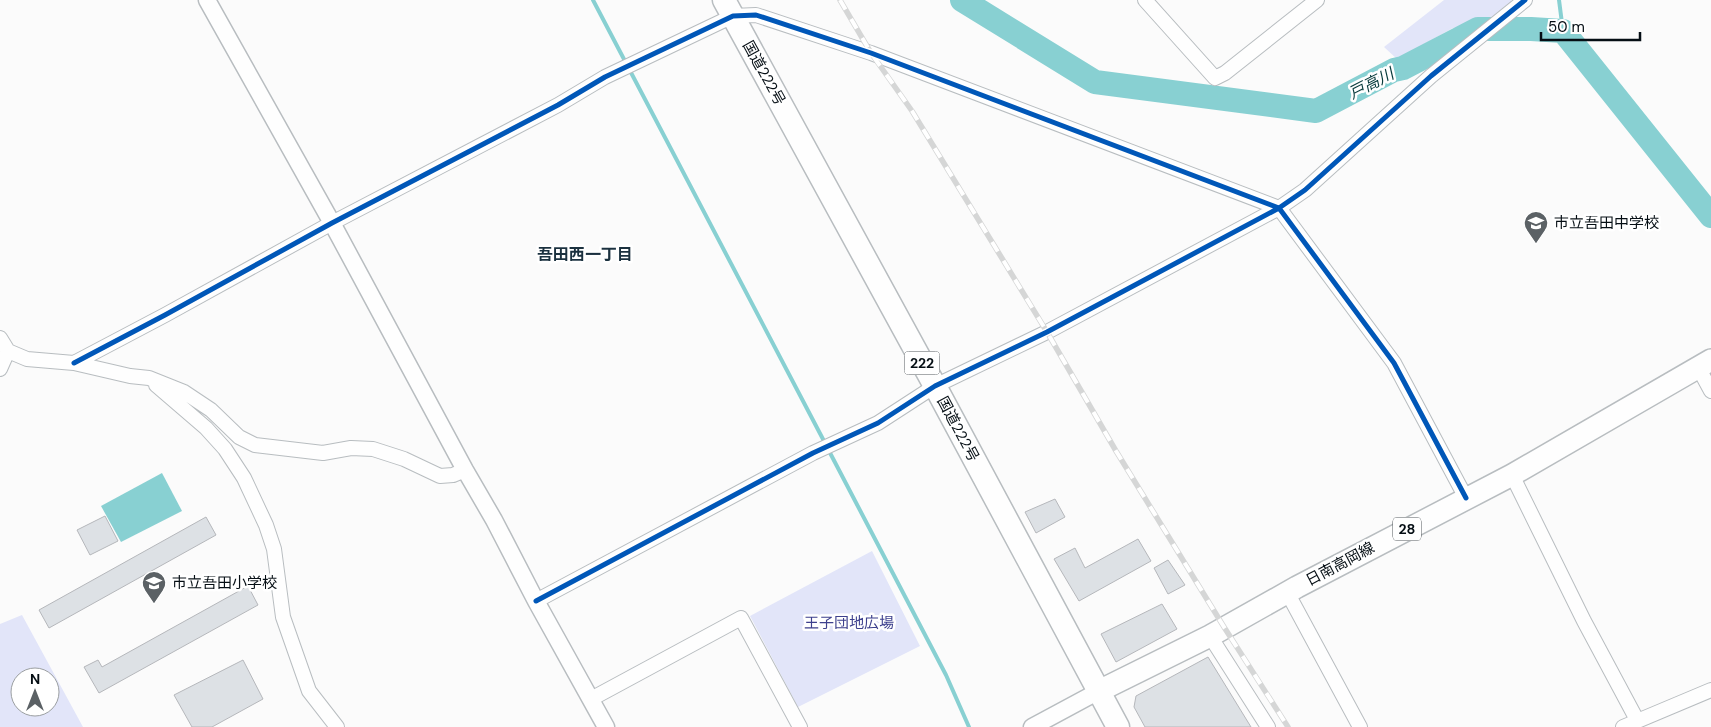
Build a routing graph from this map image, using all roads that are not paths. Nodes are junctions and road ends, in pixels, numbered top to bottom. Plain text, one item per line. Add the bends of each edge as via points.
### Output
1 (208, 0) edge
2 (1145, 0) edge
3 (1317, 0) edge
4 (1525, 0) edge
5 (728, 8) edge
6 (1279, 208) junction
7 (332, 224) junction
8 (0, 338) edge
9 (8, 351) junction
10 (74, 363) junction
11 (1704, 364) edge
12 (0, 369) edge
13 (149, 378) junction
14 (935, 386) junction
15 (1711, 391) edge
16 (465, 470) junction
17 (1512, 476) junction
18 (1466, 498) junction
19 (1287, 592) junction
20 (536, 601) junction
21 (1210, 636) junction
22 (1711, 690) edge
23 (1098, 691) junction
24 (590, 699) junction
25 (1637, 720) junction
26 (337, 727) edge
27 (606, 727) edge
28 (800, 727) edge
29 (1032, 727) edge
30 (1118, 727) edge
31 (1268, 727) edge
32 (1360, 727) edge
33 (1623, 727) edge

1 - 7 street
2 - 3 street via 1215,78
4 - 6 street via 1431,76 1305,190
5 - 6 street via 871,53
5 - 7 street via 549,109
5 - 14 highway, 国道222号 / 222
6 - 14 street via 1047,332
6 - 18 street via 1394,363
7 - 10 street
7 - 16 street
8 - 9 street
9 - 10 street via 27,360
9 - 12 street
10 - 13 street
11 - 15 street
11 - 17 main road, 日南高岡線 / 28
13 - 16 street via 184,392 210,410 239,437 255,445 323,454 351,448 373,449 440,476
13 - 26 street via 206,428 244,478 274,549 283,617 309,691
14 - 20 street via 878,423 813,454
14 - 23 highway, 国道222号 / 222
16 - 20 street
17 - 18 main road, 日南高岡線 / 28
17 - 25 street
18 - 19 main road, 日南高岡線 / 28
19 - 21 main road, 日南高岡線 / 28
19 - 32 street
20 - 24 street
21 - 23 main road, 日南高岡線 / 28
21 - 31 street
22 - 25 street
23 - 29 street
23 - 30 highway, 国道222号 / 222
24 - 27 street
24 - 28 street via 741,618
25 - 33 street

